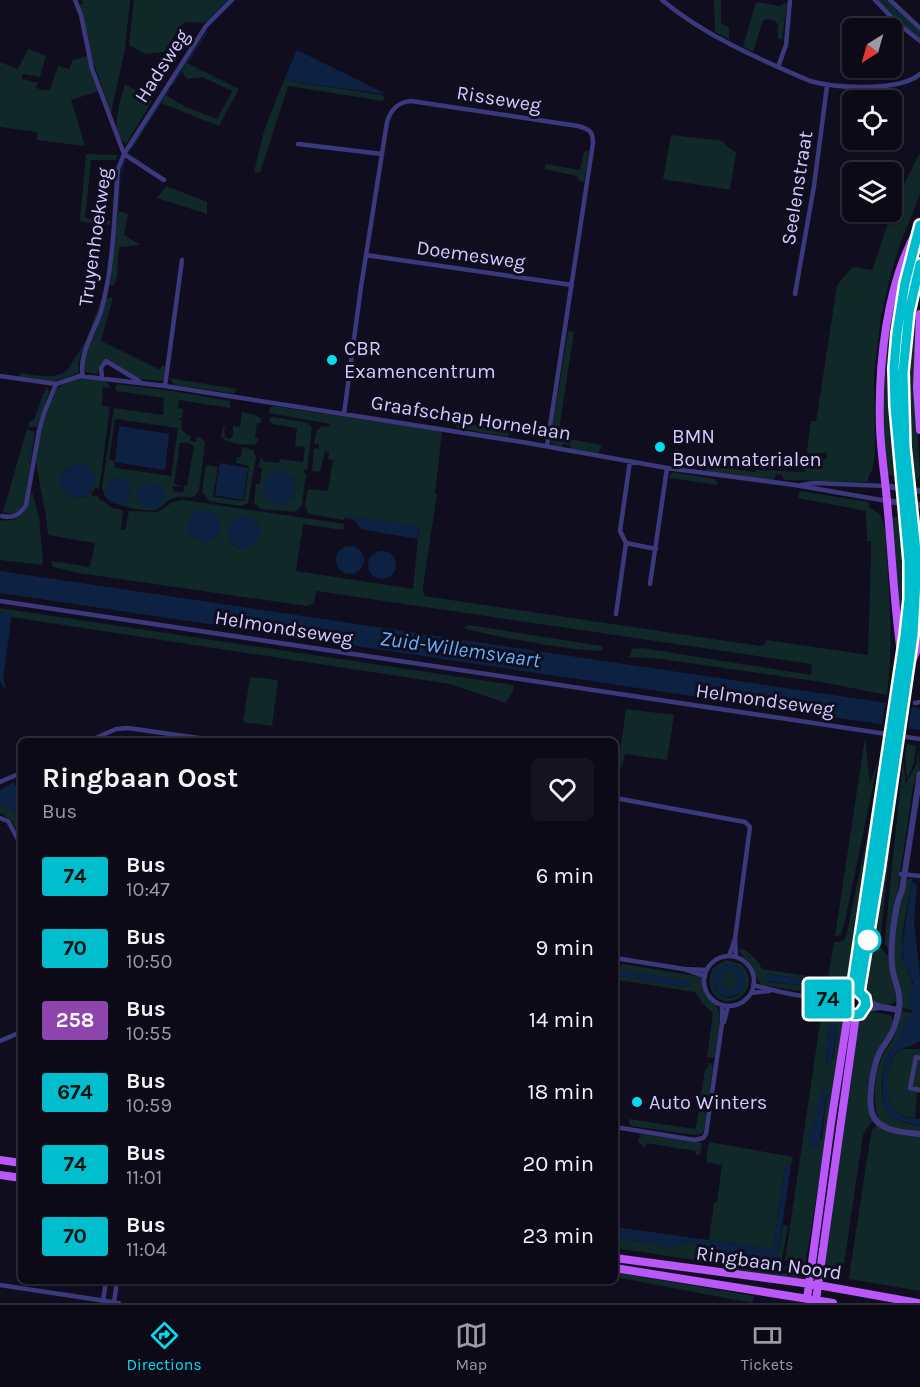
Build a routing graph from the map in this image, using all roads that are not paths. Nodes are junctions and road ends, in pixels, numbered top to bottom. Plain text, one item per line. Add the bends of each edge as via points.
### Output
1 (75, 0) edge
2 (232, 0) edge
3 (662, 0) edge
4 (790, 0) edge
5 (875, 0) edge
6 (890, 0) edge
7 (920, 28) edge
8 (920, 41) edge
9 (778, 67) junction
10 (920, 74) edge
11 (827, 86) junction
12 (298, 144) dead end
13 (124, 154) junction
14 (382, 154) junction
15 (164, 180) dead end
16 (919, 227) edge
17 (366, 255) junction
18 (182, 260) dead end
19 (920, 264) edge
20 (572, 285) junction
21 (795, 294) dead end
22 (920, 314) edge
23 (0, 376) edge
24 (83, 376) junction
25 (102, 378) junction
26 (141, 383) junction
27 (56, 384) junction
28 (165, 386) junction
29 (344, 414) junction
30 (920, 430) edge
31 (547, 446) junction
32 (630, 461) junction
33 (667, 468) junction
34 (905, 474) junction
35 (795, 485) junction
36 (885, 486) junction
37 (920, 491) edge
38 (887, 501) junction
39 (920, 505) edge
40 (2, 516) dead end
41 (910, 518) junction
42 (626, 543) junction
43 (656, 549) junction
44 (651, 584) dead end
45 (0, 601) edge
46 (616, 614) dead end
47 (920, 632) edge
48 (902, 660) junction
49 (904, 670) junction
50 (96, 738) edge
51 (199, 738) edge
52 (920, 739) edge
53 (18, 774) edge
54 (920, 774) edge
55 (0, 782) edge
56 (618, 799) edge
57 (0, 818) edge
58 (18, 839) edge
59 (903, 874) junction
60 (920, 876) edge
61 (735, 939) junction
62 (729, 956) junction
63 (736, 957) junction
64 (618, 958) edge
65 (684, 969) junction
66 (707, 970) junction
67 (705, 976) junction
68 (753, 985) junction
69 (771, 991) junction
70 (855, 992) junction
71 (751, 993) junction
72 (842, 1002) junction
73 (722, 1005) junction
74 (865, 1005) junction
75 (728, 1006) junction
76 (899, 1010) junction
77 (852, 1014) junction
78 (722, 1024) junction
79 (18, 1033) edge
80 (0, 1041) edge
81 (920, 1058) edge
82 (920, 1090) edge
83 (618, 1127) edge
84 (920, 1134) edge
85 (0, 1160) edge
86 (18, 1163) edge
87 (0, 1175) edge
88 (18, 1178) edge
89 (618, 1258) edge
90 (618, 1270) edge
91 (106, 1284) edge
92 (117, 1284) edge
93 (808, 1284) junction
94 (0, 1285) edge
95 (818, 1285) junction
96 (103, 1301) junction
97 (807, 1301) edge
98 (816, 1302) edge
99 (117, 1303) edge
100 (833, 1303) edge
101 (918, 1303) edge

1 - 13 street, Truyenhoekweg via 92,69
2 - 13 street, Hadsweg via 206,26
3 - 9 street via 714,36
4 - 9 street via 786,45
5 - 8 street
6 - 7 street
9 - 11 street
10 - 11 street via 903,83
11 - 21 street, Seelenstraat
12 - 14 street
13 - 15 street
13 - 24 street, Truyenhoekweg via 118,169 107,286 80,366
14 - 17 street, Risseweg
14 - 20 street, Risseweg via 390,114 404,102 589,129 593,143
16 - 34 main road via 905,283 895,356 895,406
16 - 36 main road via 907,248 897,282 884,351 880,398
17 - 20 street, Doemesweg
17 - 29 street, Risseweg
18 - 28 street
19 - 34 main road via 909,312 903,372
20 - 31 street, Risseweg
22 - 30 main road via 916,387
23 - 27 street
24 - 25 street, Graafschap Hornelaan
24 - 27 street, Graafschap Hornelaan
25 - 26 street, Graafschap Hornelaan
25 - 26 street, Graafschap Hornelaan via 101,368 106,361
26 - 28 street, Graafschap Hornelaan
27 - 40 street via 39,431 26,505 13,517
28 - 29 street, Graafschap Hornelaan
29 - 31 street, Graafschap Hornelaan
31 - 32 street, Graafschap Hornelaan
32 - 33 street, Graafschap Hornelaan
32 - 42 street via 620,531
33 - 35 street, Graafschap Hornelaan
33 - 43 street
34 - 41 main road, bridge
35 - 36 street, Graafschap Hornelaan
35 - 38 street, Graafschap Hornelaan
36 - 37 street, Graafschap Hornelaan
36 - 38 main road
38 - 39 street, Graafschap Hornelaan
38 - 48 main road
41 - 48 main road via 909,599
41 - 49 main road via 917,561 916,600
42 - 43 street
42 - 46 street
43 - 44 street
45 - 52 street, Helmondseweg
47 - 49 main road via 916,652
48 - 49 main road
49 - 70 main road, bridge via 879,870
50 - 51 street via 128,728
53 - 55 street
54 - 59 street
56 - 61 street via 745,822 750,827
57 - 58 street via 8,821
59 - 60 street
59 - 76 street via 892,953
61 - 62 street
61 - 63 street
62 - 63 street
62 - 66 street via 716,960
63 - 68 street via 752,971
64 - 65 street
65 - 66 street
65 - 67 street
66 - 67 street
67 - 73 street via 710,997
68 - 69 street
68 - 71 street
69 - 71 street
69 - 72 street
70 - 72 main road
70 - 74 main road
71 - 75 street
72 - 77 main road
73 - 75 street
73 - 78 street
74 - 76 street
74 - 77 main road
75 - 78 street
76 - 84 street via 893,1032 878,1054 872,1082 873,1114 886,1128
77 - 93 main road
77 - 95 main road
78 - 83 street via 703,1138
79 - 80 street
81 - 82 street via 916,1058 910,1089
85 - 86 main road
87 - 88 main road
89 - 93 main road, Ringbaan Noord
90 - 97 main road, Ringbaan Noord
91 - 96 street
92 - 99 street
93 - 95 main road, Ringbaan Noord
93 - 97 main road
94 - 96 street
95 - 98 main road
95 - 101 main road, Ringbaan Noord
96 - 99 street
97 - 98 main road, Ringbaan Noord
98 - 100 main road, Ringbaan Noord

